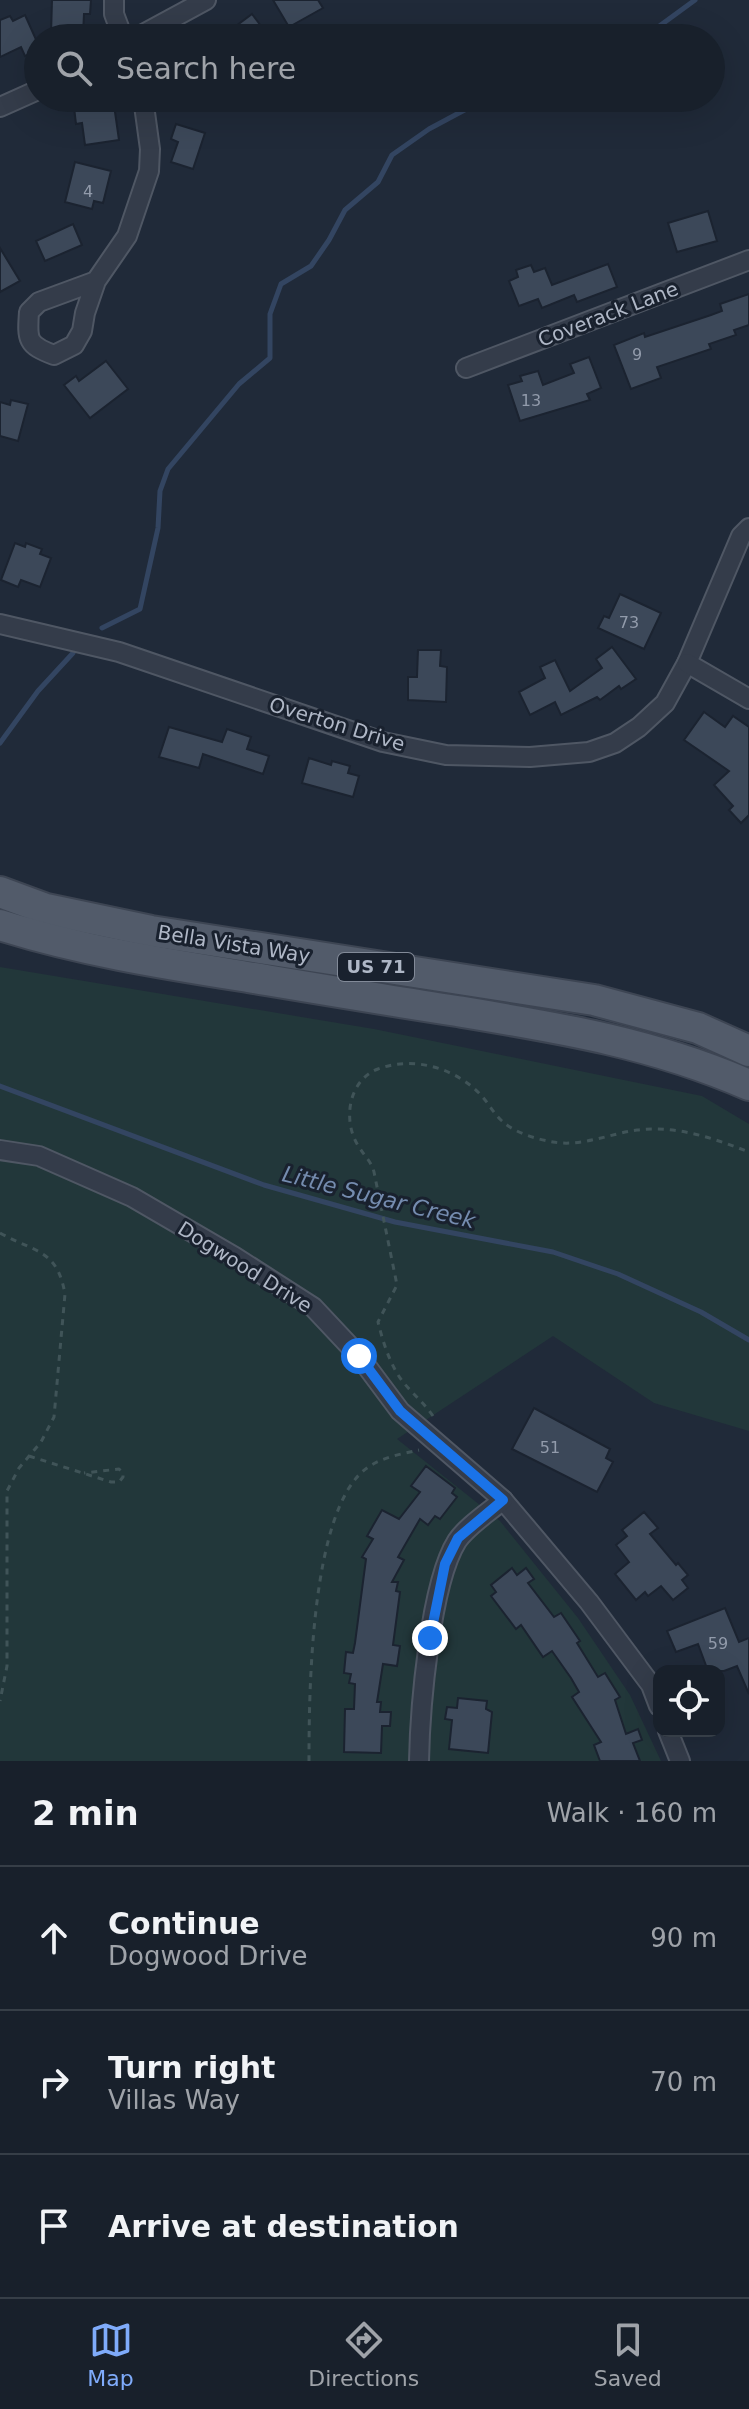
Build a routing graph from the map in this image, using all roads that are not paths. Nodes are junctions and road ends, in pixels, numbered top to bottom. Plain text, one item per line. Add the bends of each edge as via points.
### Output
1 (114, 0) edge
2 (206, 0) edge
3 (118, 24) edge
4 (162, 24) edge
5 (24, 96) edge
6 (0, 107) edge
7 (145, 112) edge
8 (749, 260) edge
9 (96, 281) dead end
10 (466, 368) dead end
11 (749, 528) edge
12 (0, 624) edge
13 (687, 663) junction
14 (749, 699) edge
15 (0, 892) edge
16 (0, 925) edge
17 (749, 1051) edge
18 (749, 1085) edge
19 (0, 1150) edge
20 (503, 1500) junction
21 (653, 1690) edge
22 (670, 1737) edge
23 (419, 1761) edge
24 (680, 1761) edge

1 - 3 street
2 - 4 street
5 - 6 street
7 - 9 street via 149,171 127,236
8 - 10 street, Coverack Lane
11 - 13 street, Overton Drive
12 - 13 street, Overton Drive via 119,652 383,742 446,755 530,757 589,752 615,743 665,703
13 - 14 street
15 - 17 main road, Bella Vista Way / US 71 via 46,909 151,931 594,1000 698,1028
16 - 18 main road, Bella Vista Way / US 71 via 55,943 141,960 620,1040
19 - 20 street, Dogwood Drive via 39,1156 132,1197 313,1307 400,1411
20 - 21 street, Dogwood Drive via 598,1614
20 - 23 street via 458,1538 445,1564 430,1638
22 - 24 street

